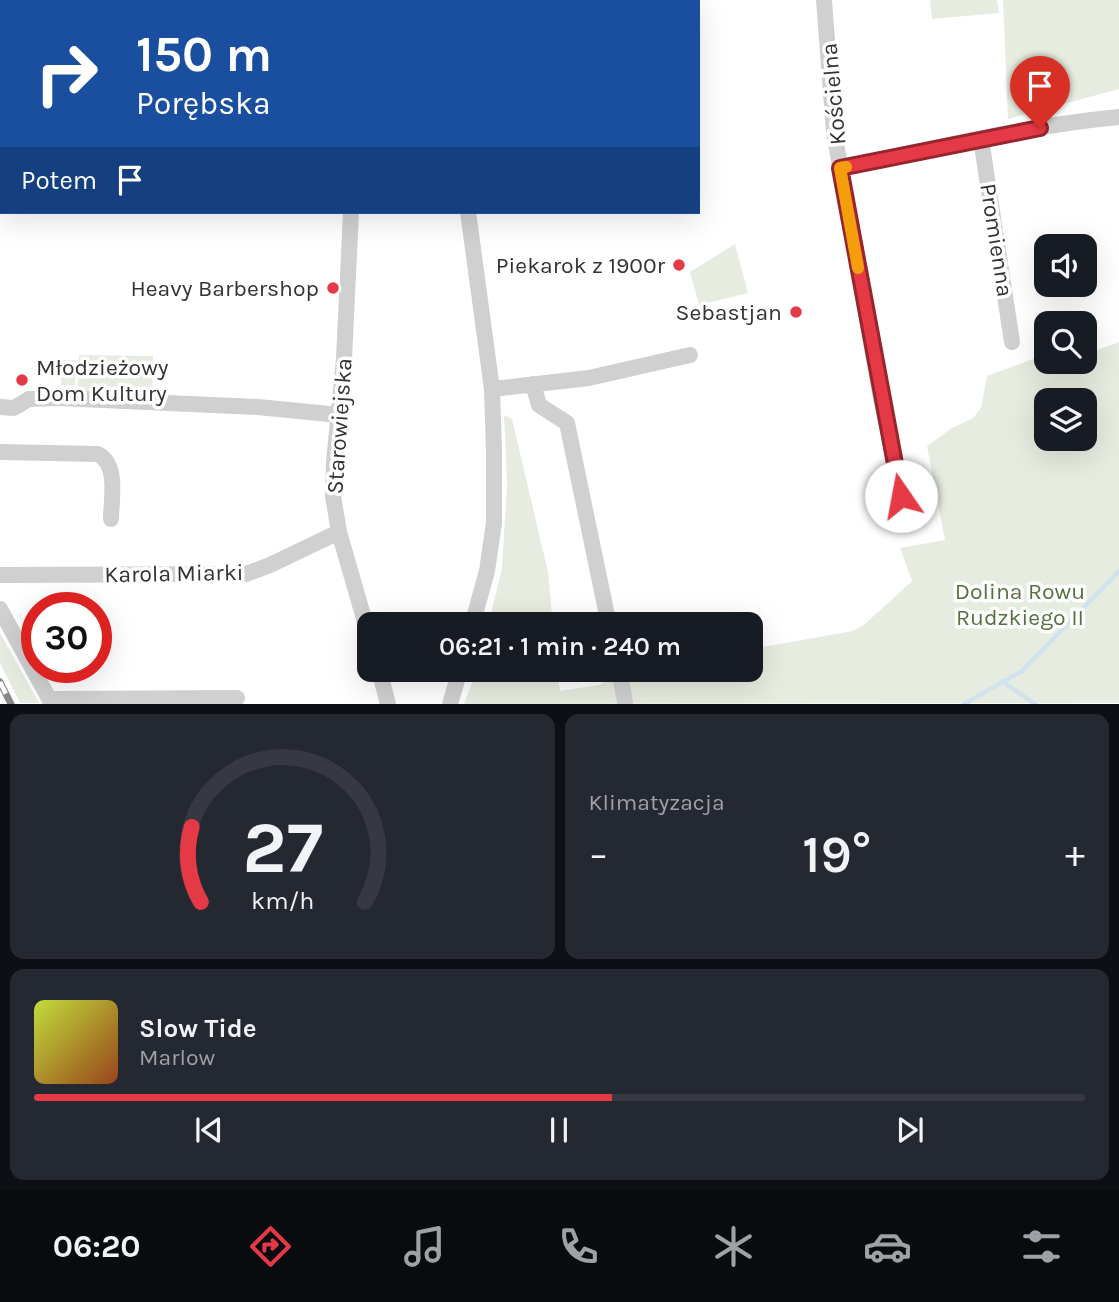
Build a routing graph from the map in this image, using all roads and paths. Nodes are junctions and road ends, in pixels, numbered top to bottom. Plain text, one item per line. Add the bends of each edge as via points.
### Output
1 (824, 0) edge
2 (1119, 117) edge
3 (981, 139) junction
4 (840, 168) junction
5 (351, 214) edge
6 (468, 214) edge
7 (1012, 342) dead end
8 (690, 355) dead end
9 (533, 384) junction
10 (492, 389) junction
11 (0, 407) edge
12 (339, 415) junction
13 (0, 452) edge
14 (906, 518) dead end
15 (111, 519) dead end
16 (339, 532) junction
17 (0, 575) edge
18 (0, 610) edge
19 (362, 612) edge
20 (476, 612) edge
21 (606, 612) edge
22 (382, 682) edge
23 (456, 682) edge
24 (621, 682) edge
25 (237, 698) dead end
26 (51, 701) edge
27 (625, 702) edge
28 (388, 704) edge
29 (450, 704) edge

1 - 4 street, Kościelna
2 - 3 street
3 - 4 street
3 - 7 street, Promienna
4 - 14 street, Kościelna
5 - 12 street, Starowiejska
6 - 10 street
8 - 9 street via 617,373
9 - 10 street
9 - 21 street via 539,405 567,423
10 - 20 street via 494,523
11 - 12 street via 59,398
12 - 16 street, Starowiejska via 332,496
13 - 15 street via 99,454 109,463 111,473
16 - 17 street, Karola Miarki via 246,574
16 - 19 street, Starowiejska
18 - 26 street
22 - 28 street
23 - 29 street
24 - 27 street
25 - 26 street

